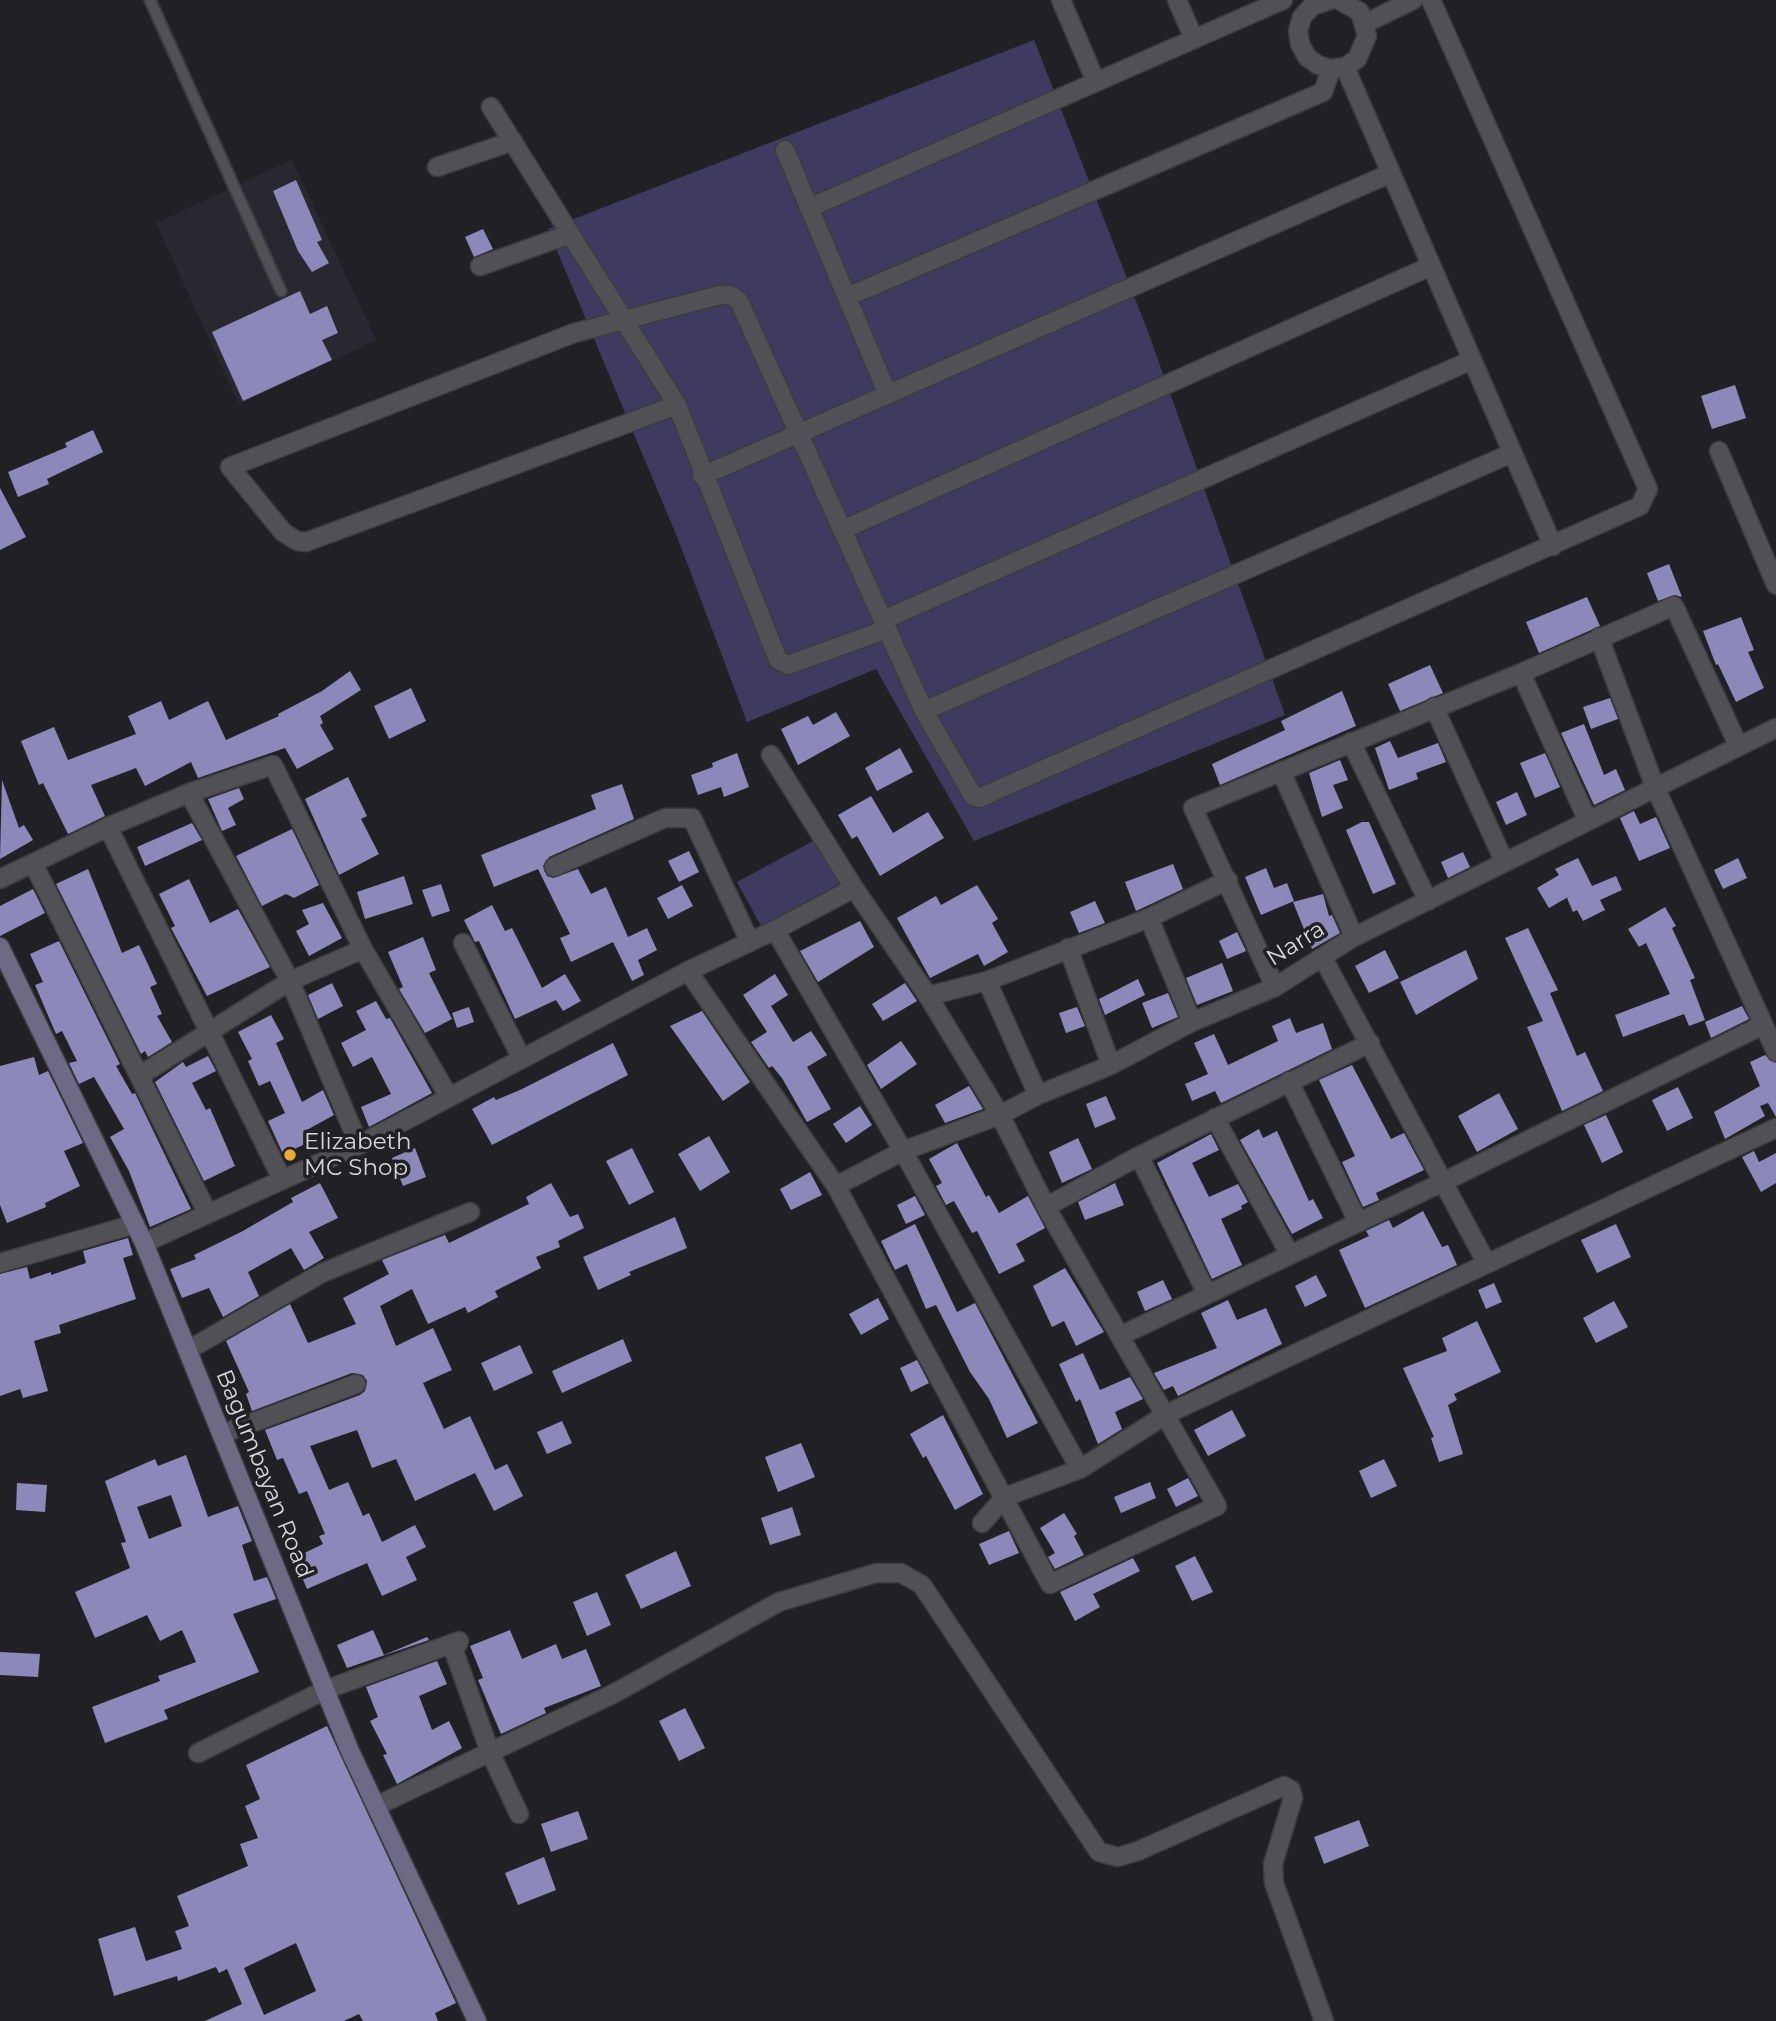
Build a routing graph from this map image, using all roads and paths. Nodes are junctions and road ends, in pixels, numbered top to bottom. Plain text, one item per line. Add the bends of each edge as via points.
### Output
1 (150, 0) edge
2 (1061, 0) edge
3 (1177, 0) edge
4 (1284, 0) edge
5 (1330, 0) edge
6 (1339, 0) edge
7 (1413, 0) edge
8 (1431, 0) edge
9 (1302, 17) junction
10 (1366, 23) junction
11 (1194, 39) junction
12 (1338, 68) junction
13 (1097, 82) junction
14 (491, 107) dead end
15 (513, 141) junction
16 (785, 150) dead end
17 (437, 167) dead end
18 (1391, 173) junction
19 (810, 208) junction
20 (570, 234) junction
21 (480, 266) dead end
22 (1431, 266) junction
23 (281, 291) dead end
24 (846, 297) junction
25 (626, 320) junction
26 (1472, 360) junction
27 (888, 395) junction
28 (677, 405) junction
29 (799, 434) junction
30 (1719, 451) dead end
31 (1512, 453) junction
32 (702, 475) junction
33 (842, 530) junction
34 (1553, 546) junction
35 (1776, 585) edge
36 (885, 625) junction
37 (1599, 637) junction
38 (1521, 673) junction
39 (1434, 707) junction
40 (924, 711) junction
41 (1776, 728) edge
42 (1351, 742) junction
43 (1738, 745) junction
44 (771, 755) dead end
45 (1281, 771) junction
46 (1655, 787) junction
47 (189, 793) junction
48 (1587, 819) junction
49 (108, 827) junction
50 (1504, 861) junction
51 (34, 865) junction
52 (554, 867) dead end
53 (0, 879) edge
54 (1228, 880) junction
55 (854, 888) junction
56 (1428, 901) junction
57 (1149, 918) junction
58 (775, 930) junction
59 (1354, 937) junction
60 (750, 942) junction
61 (463, 943) dead end
62 (0, 947) edge
63 (1068, 948) junction
64 (363, 949) junction
65 (1323, 958) junction
66 (688, 971) junction
67 (290, 981) junction
68 (986, 981) junction
69 (1275, 987) junction
70 (928, 996) junction
71 (1192, 1022) junction
72 (1763, 1025) junction
73 (210, 1032) junction
74 (1370, 1043) junction
75 (1776, 1052) edge
76 (522, 1059) junction
77 (1111, 1065) junction
78 (139, 1076) junction
79 (1289, 1081) junction
80 (1038, 1094) junction
81 (449, 1097) junction
82 (1000, 1115) junction
83 (1215, 1118) junction
84 (1776, 1128) edge
85 (359, 1145) junction
86 (903, 1151) junction
87 (1139, 1156) junction
88 (282, 1179) junction
89 (1443, 1182) junction
90 (836, 1186) junction
91 (1046, 1207) junction
92 (207, 1212) junction
93 (470, 1212) dead end
94 (1358, 1222) junction
95 (135, 1224) junction
96 (144, 1243) junction
97 (1290, 1255) junction
98 (1486, 1262) junction
99 (0, 1263) edge
100 (1208, 1294) junction
101 (1120, 1336) junction
102 (188, 1350) junction
103 (356, 1384) dead end
104 (1167, 1414) junction
105 (222, 1434) junction
106 (1080, 1469) junction
107 (1005, 1497) junction
108 (982, 1523) dead end
109 (325, 1690) junction
110 (489, 1752) junction
111 (198, 1753) dead end
112 (376, 1805) junction
113 (519, 1814) dead end
114 (477, 2021) edge
115 (1324, 2021) edge

1 - 23 lane
2 - 13 street
3 - 11 street
4 - 9 street
4 - 11 street
5 - 9 street via 1311,6
6 - 10 street via 1360,12
7 - 10 street
8 - 34 street via 1648,489 1640,506
9 - 12 street via 1300,44 1312,61
10 - 12 street via 1364,48 1357,59
11 - 13 street
12 - 18 street
12 - 24 street via 1323,92
13 - 19 street
14 - 15 street
15 - 17 street
15 - 20 street
16 - 19 street
18 - 22 street
18 - 27 street
19 - 24 street
20 - 21 street
20 - 25 street
22 - 26 street
22 - 33 street
24 - 27 street
25 - 28 street
25 - 28 street via 574,333 230,467 283,532 306,542
25 - 29 street via 730,295 738,301
26 - 31 street
26 - 36 street
27 - 29 street
28 - 32 street
29 - 32 street
29 - 33 street
30 - 35 street
31 - 34 street
31 - 40 street
32 - 36 street via 778,660 788,665
33 - 36 street
34 - 40 street via 979,798 973,796
36 - 40 street
37 - 38 street
37 - 43 street via 1674,606
37 - 46 street
38 - 39 street
38 - 48 street
39 - 42 street
39 - 50 street
41 - 43 street, Narra
42 - 45 street
42 - 56 street
43 - 46 street, Narra
44 - 55 street
45 - 54 street via 1193,808
45 - 59 street
46 - 48 street, Narra
46 - 72 street
47 - 49 street
47 - 64 street via 273,765
47 - 67 street
48 - 50 street, Narra
49 - 51 street
49 - 73 street
50 - 56 street, Narra
51 - 53 street
51 - 78 street
52 - 60 street via 665,818 692,818
54 - 57 street
54 - 69 street
55 - 58 street
55 - 70 street
56 - 59 street, Narra
57 - 63 street
57 - 71 street
58 - 60 street
58 - 86 street
59 - 65 street, Narra
60 - 66 street
61 - 76 street
62 - 95 street, Bagumbayan Road
63 - 68 street
63 - 77 street
64 - 67 street
64 - 81 street
65 - 69 street, Narra
65 - 74 street
66 - 76 street
66 - 90 street
67 - 73 street
67 - 85 street
68 - 70 street
68 - 80 street
69 - 71 street, Narra
70 - 82 street
71 - 77 street, Narra
72 - 75 street
72 - 89 street
73 - 78 street
73 - 88 street
74 - 79 street
74 - 89 street
76 - 81 street
77 - 80 street, Narra
78 - 92 street
79 - 83 street
79 - 94 street
80 - 82 street, Narra
81 - 85 street
82 - 86 street, Narra
82 - 91 street
83 - 87 street
83 - 97 street
84 - 98 street
85 - 88 street
86 - 90 street, Narra
86 - 106 street
87 - 91 street
87 - 100 street
88 - 92 street
89 - 94 street
89 - 98 street
90 - 107 street
91 - 101 street
92 - 96 street
93 - 102 street via 322,1273
94 - 97 street
95 - 96 street, Bagumbayan Road
95 - 99 street
96 - 102 street, Bagumbayan Road
97 - 100 street
98 - 104 street
100 - 101 street
101 - 104 street
102 - 105 street, Bagumbayan Road
103 - 105 street
104 - 106 street
104 - 107 street via 1217,1506 1050,1584
105 - 109 street, Bagumbayan Road
106 - 107 street
107 - 108 street
109 - 110 street via 459,1641 454,1651
109 - 111 street
109 - 112 street, Bagumbayan Road
110 - 112 street
110 - 113 street
110 - 115 street via 625,1688 779,1602 876,1573 901,1573 922,1585 1099,1852 1118,1857 1138,1851 1284,1786 1291,1790 1293,1798 1273,1864 1274,1883
112 - 114 street, Bagumbayan Road

